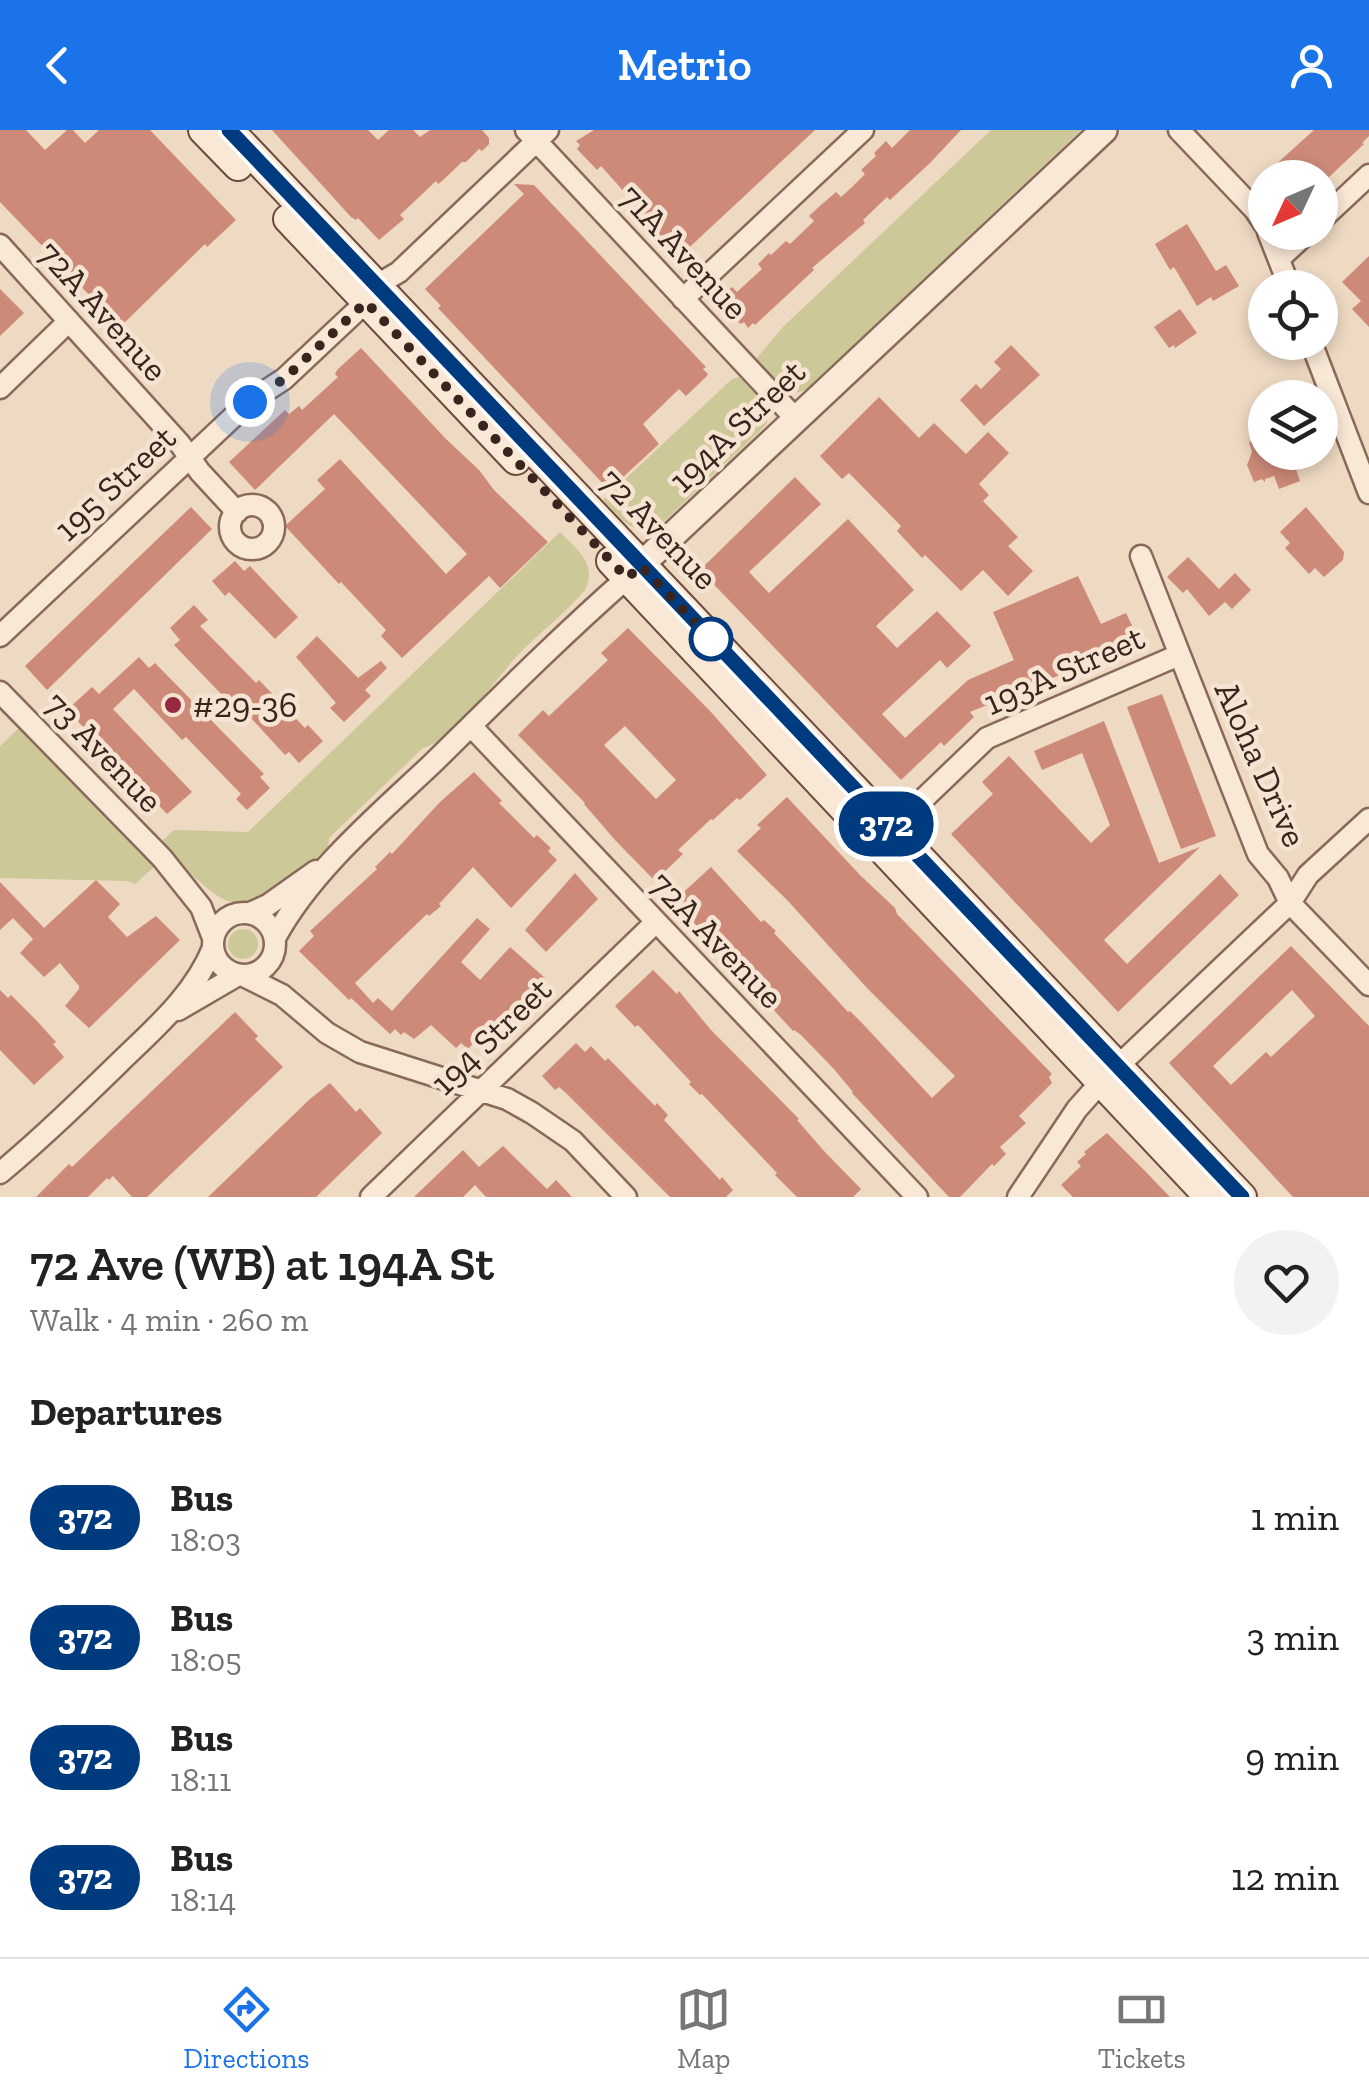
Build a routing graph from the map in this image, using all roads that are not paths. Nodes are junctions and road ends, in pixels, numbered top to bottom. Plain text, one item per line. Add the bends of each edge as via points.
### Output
1 (203, 130) edge
2 (229, 130) edge
3 (863, 130) edge
4 (1104, 130) edge
5 (1178, 130) edge
6 (537, 134) edge
7 (1369, 175) edge
8 (1248, 202) edge
9 (1338, 204) edge
10 (0, 245) edge
11 (1275, 250) edge
12 (1289, 250) edge
13 (1279, 259) junction
14 (1283, 270) edge
15 (372, 294) junction
16 (683, 299) junction
17 (69, 321) junction
18 (1317, 360) edge
19 (0, 388) edge
20 (796, 418) junction
21 (190, 458) junction
22 (1369, 493) edge
23 (237, 512) dead end
24 (1141, 556) dead end
25 (634, 572) junction
26 (0, 636) edge
27 (1179, 656) junction
28 (0, 692) edge
29 (471, 726) junction
30 (1369, 819) edge
31 (891, 830) junction
32 (162, 858) junction
33 (334, 858) junction
34 (1290, 903) junction
35 (245, 913) junction
36 (656, 922) junction
37 (213, 943) junction
38 (275, 944) junction
39 (241, 975) junction
40 (1369, 985) edge
41 (296, 1004) junction
42 (168, 1016) junction
43 (1110, 1074) junction
44 (480, 1092) junction
45 (0, 1174) edge
46 (371, 1197) edge
47 (626, 1197) edge
48 (917, 1197) edge
49 (1018, 1197) edge
50 (1209, 1197) edge
51 (1227, 1197) edge
52 (1242, 1197) edge

1 - 15 main road
2 - 15 main road, 72 Avenue
3 - 16 street
4 - 20 street, 194A Street
5 - 8 street
6 - 15 street, 195 Street
6 - 16 street, 71A Avenue
7 - 9 street
10 - 17 street, 72A Avenue
11 - 13 street
12 - 13 street
13 - 14 street
15 - 21 street, 195 Street
15 - 25 main road, 72 Avenue
16 - 20 street, 71A Avenue
17 - 19 street
17 - 21 street, 72A Avenue
18 - 22 street
20 - 25 street, 194A Street
21 - 23 street, 72A Avenue
21 - 26 street, 195 Street
24 - 27 street, Aloha Drive
25 - 29 street, 194A Street
25 - 31 main road, 72 Avenue
25 - 43 main road, 72 Avenue via 962,934 999,956
27 - 31 street, 193A Street via 986,738
27 - 34 street, Aloha Drive via 1252,842
28 - 32 street, 73 Avenue
29 - 33 street, 194A Street
29 - 36 street, 72A Avenue
30 - 34 street via 1308,876
31 - 43 main road, 72 Avenue
32 - 35 street, 73 Avenue via 203,894
32 - 37 street, 73 Avenue via 200,907
33 - 35 street, 194A Street via 268,905
33 - 38 street, 194A Street via 290,913
34 - 40 street, Aloha Drive
34 - 43 street
35 - 37 street via 222,921
35 - 38 street via 267,922
36 - 44 street, 194 Street
36 - 48 street, 72A Avenue
37 - 39 street via 221,966
37 - 42 street via 194,984
38 - 39 street via 268,965
38 - 41 street
39 - 41 street
39 - 42 street
41 - 44 street via 351,1048
42 - 45 street
43 - 49 street via 1077,1109
43 - 50 main road, 72 Avenue
43 - 51 main road
43 - 52 main road, 72 Avenue
44 - 46 street, 194 Street
44 - 47 street via 507,1099 573,1141

